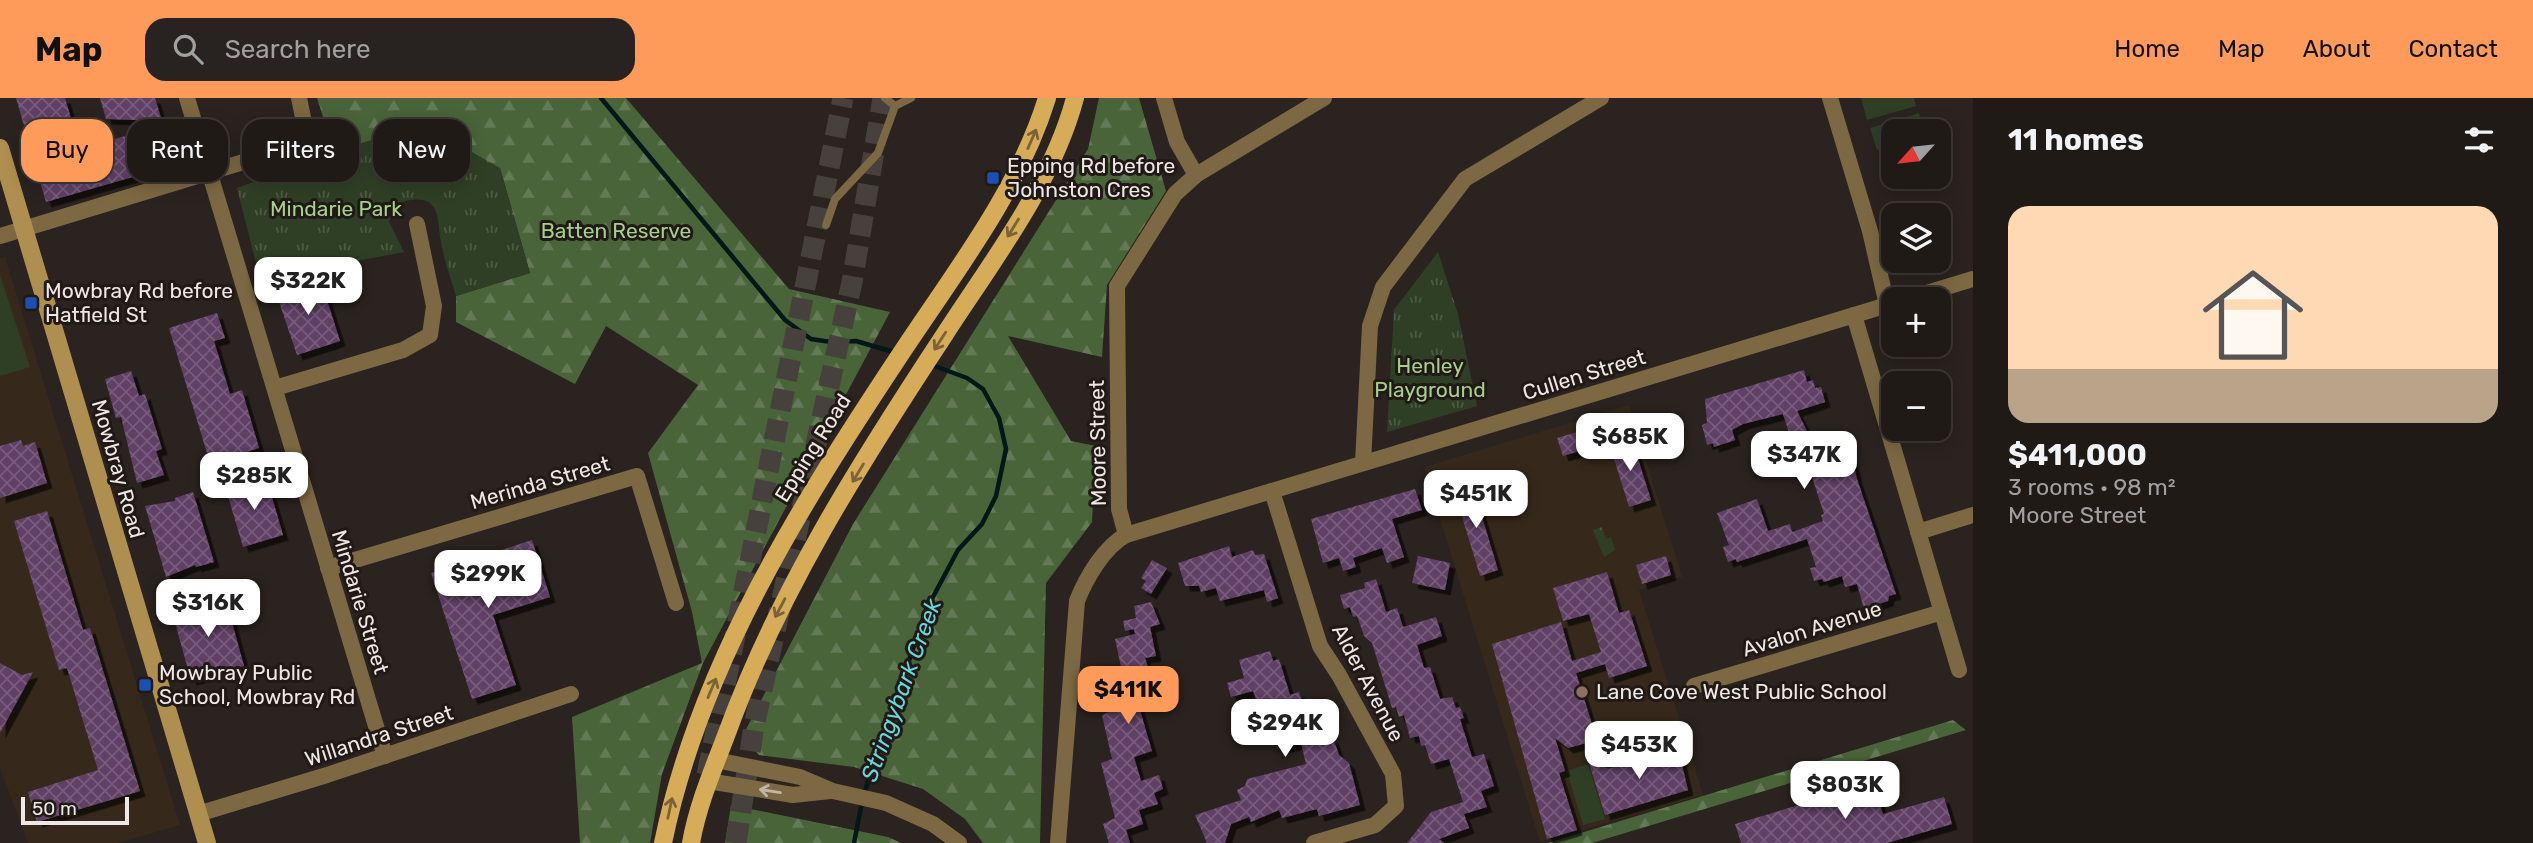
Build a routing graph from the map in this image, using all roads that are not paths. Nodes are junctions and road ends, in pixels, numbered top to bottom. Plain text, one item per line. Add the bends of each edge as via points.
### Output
1 (187, 98) edge
2 (299, 98) edge
3 (885, 98) edge
4 (911, 98) edge
5 (1048, 98) edge
6 (1075, 98) edge
7 (1164, 98) edge
8 (1324, 98) edge
9 (1601, 98) edge
10 (1830, 98) edge
11 (895, 106) junction
12 (193, 119) edge
13 (0, 148) edge
14 (228, 168) edge
15 (1196, 175) junction
16 (183, 182) edge
17 (211, 182) edge
18 (417, 224) dead end
19 (826, 225) dead end
20 (24, 230) junction
21 (0, 236) edge
22 (1973, 279) edge
23 (1885, 287) edge
24 (1947, 287) edge
25 (1881, 307) edge
26 (1854, 315) junction
27 (275, 388) junction
28 (1363, 463) junction
29 (1272, 491) junction
30 (1973, 516) edge
31 (1918, 532) junction
32 (1126, 535) junction
33 (328, 568) junction
34 (676, 603) dead end
35 (1942, 612) junction
36 (1959, 670) dead end
37 (1694, 686) dead end
38 (572, 694) dead end
39 (686, 751) junction
40 (385, 756) junction
41 (716, 760) junction
42 (678, 773) junction
43 (708, 781) junction
44 (833, 791) junction
45 (198, 814) junction
46 (202, 842) edge
47 (663, 843) edge
48 (691, 843) edge
49 (959, 843) edge
50 (1058, 843) edge
51 (1314, 843) edge

1 - 12 street, Mindarie Street
2 - 14 street via 305,127 299,145
3 - 11 lane
4 - 11 lane
39 -> 5 main road, Epping Road via 758,587 870,399 1018,170
6 -> 41 main road via 1066,130 1036,191 812,548 765,636
7 - 15 street via 1177,142
8 - 15 street, Moore Street
9 - 28 street via 1465,179 1383,287 1370,326
10 - 23 street
11 - 19 lane via 878,153 835,199
13 - 20 main road, Mowbray Road
15 - 32 street, Moore Street via 1175,194 1117,286 1119,509
16 - 20 street
17 - 27 street, Mindarie Street
18 - 27 street via 434,306 429,335 403,350
20 - 21 street
20 - 45 main road, Mowbray Road
22 - 24 street
25 - 26 street, Cullen Street
26 - 28 street, Cullen Street
26 - 31 street
27 - 33 street, Mindarie Street
28 - 29 street, Cullen Street
29 - 32 street, Cullen Street
29 - 51 street, Alder Avenue via 1320,646 1393,774 1397,790 1396,806 1375,825
30 - 31 street
31 - 35 street
32 - 50 street via 1116,540 1077,601
33 - 34 street, Merinda Street via 637,476
33 - 40 street, Mindarie Street
35 - 36 street
35 - 37 street, Avalon Avenue
38 - 40 street, Willandra Street
39 - 41 main road
39 - 42 main road, Epping Road
40 - 45 street, Willandra Street
41 - 43 main road
41 - 44 street via 800,777
42 - 43 main road
47 -> 42 main road, Epping Road
44 -> 43 street via 793,795
43 - 48 main road
44 - 49 street via 886,803 933,824
45 - 46 main road, Mowbray Road

